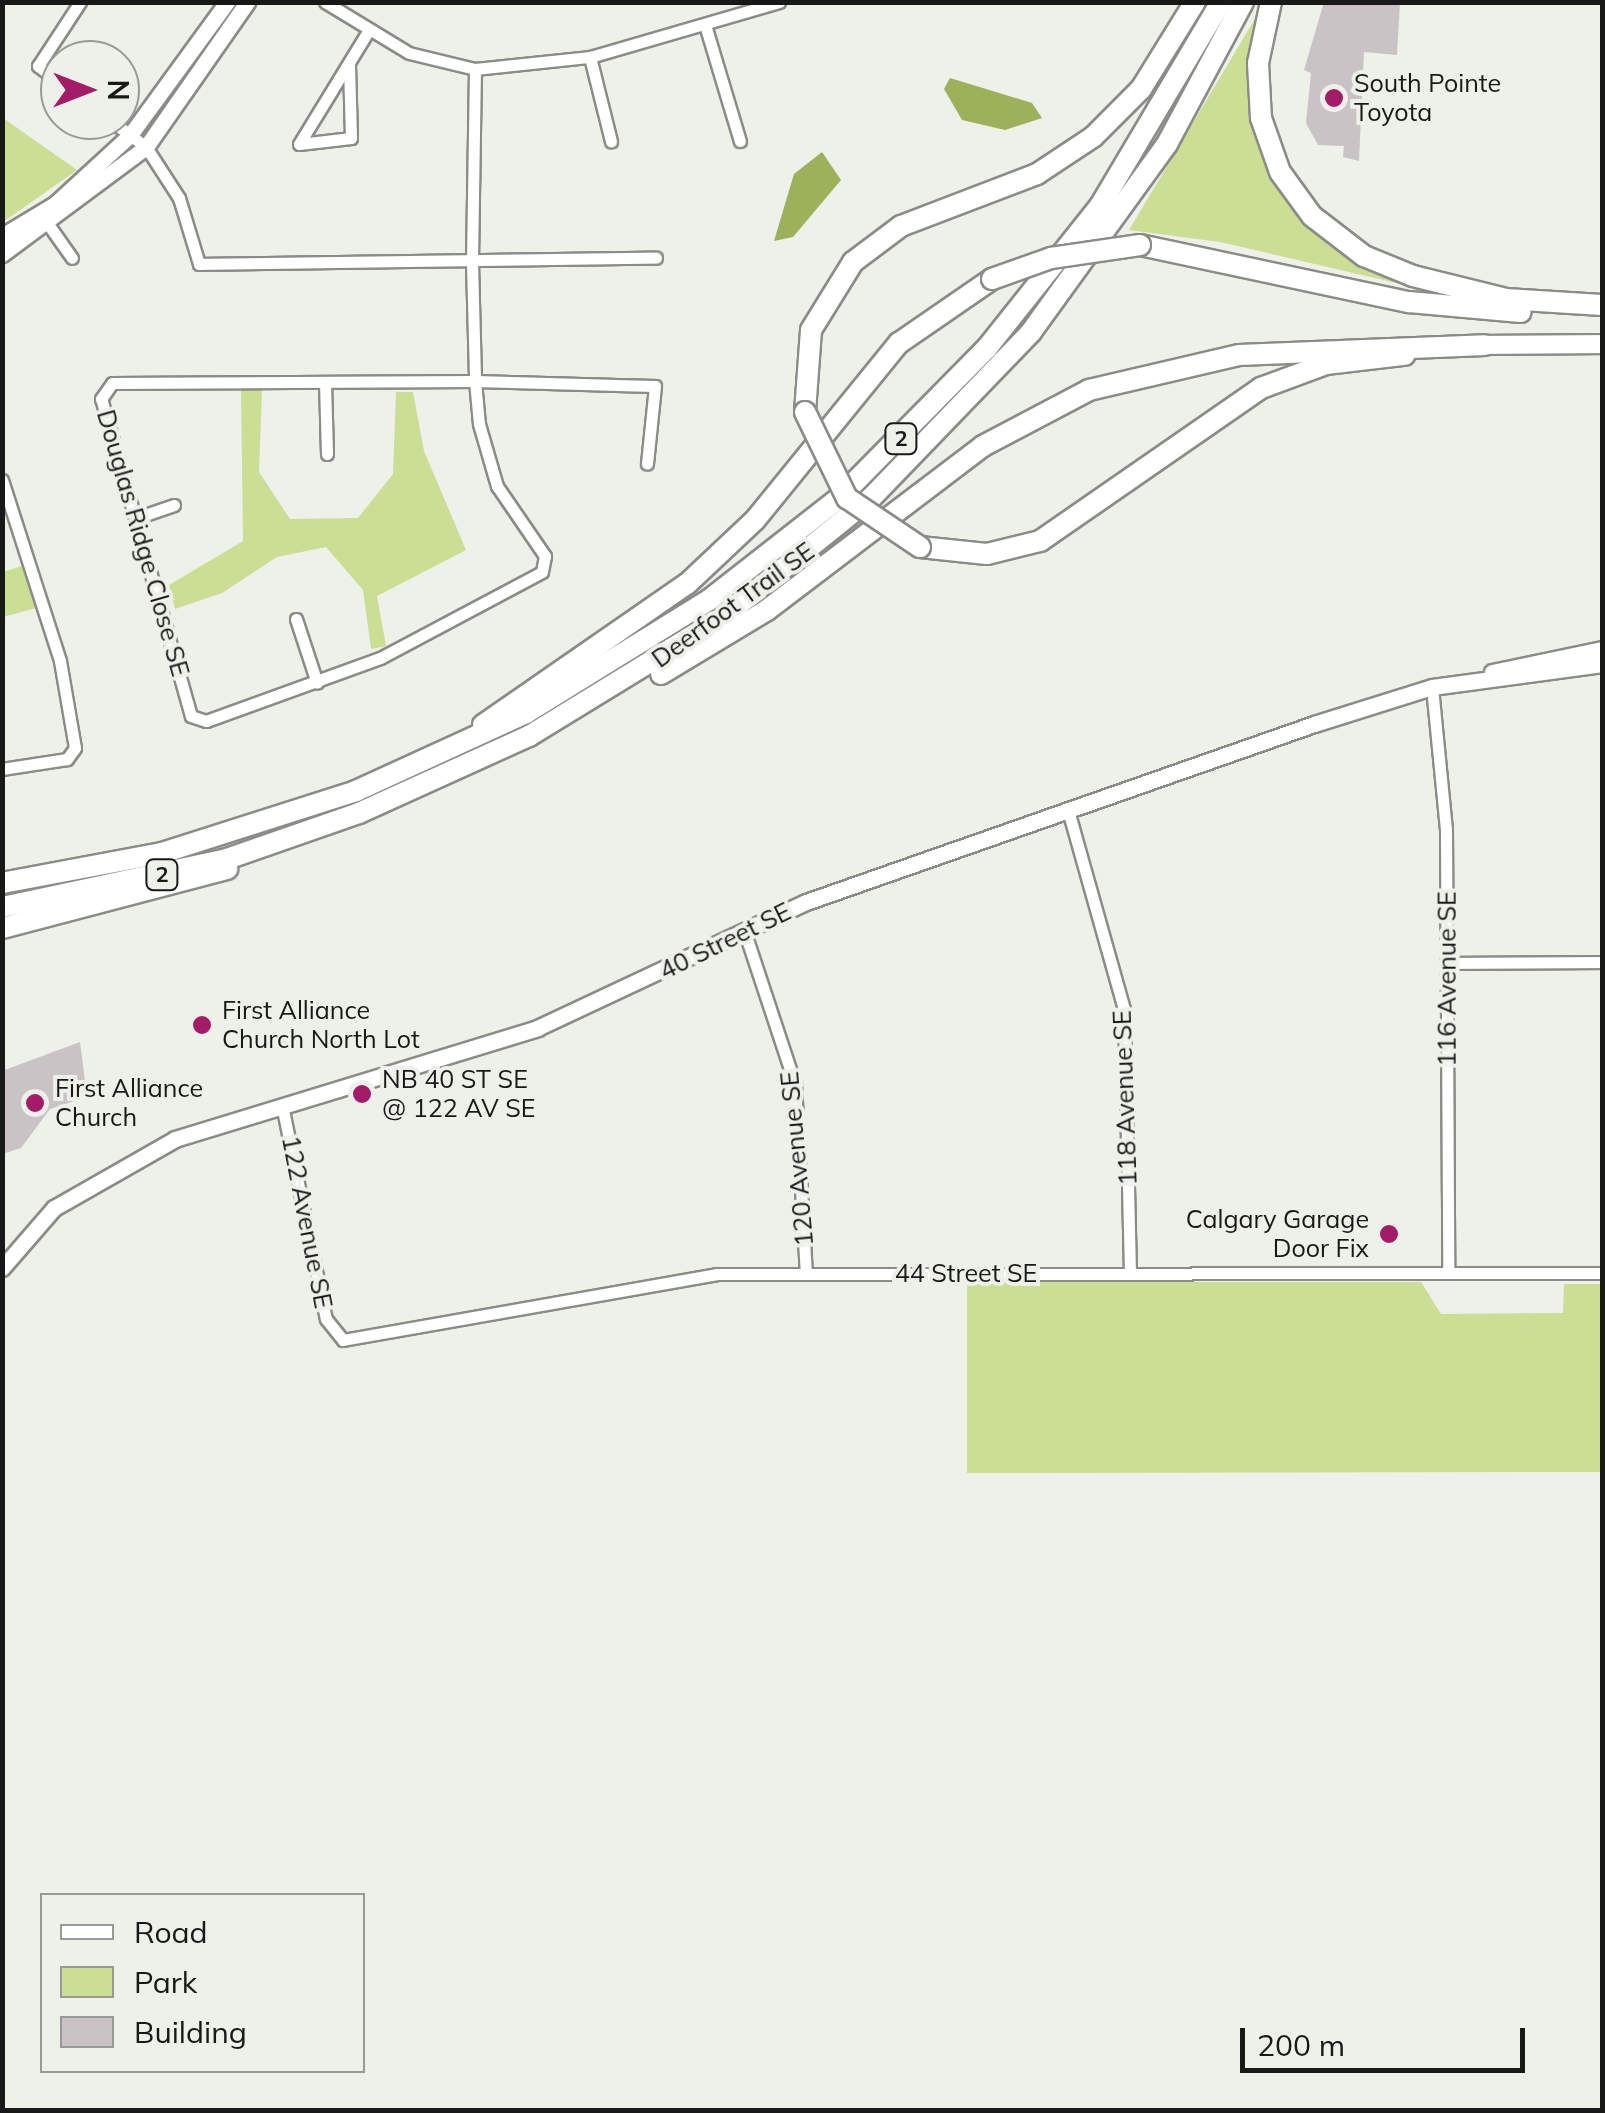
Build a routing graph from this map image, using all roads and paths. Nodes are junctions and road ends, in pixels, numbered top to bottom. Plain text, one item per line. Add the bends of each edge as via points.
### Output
1 (80, 2) edge
2 (227, 2) edge
3 (247, 2) edge
4 (325, 2) edge
5 (779, 2) edge
6 (1195, 2) edge
7 (1221, 2) edge
8 (1243, 2) edge
9 (1272, 2) edge
10 (706, 28) junction
11 (367, 33) junction
12 (55, 40) edge
13 (590, 57) junction
14 (349, 65) junction
15 (474, 69) junction
16 (140, 121) edge
17 (125, 140) edge
18 (136, 140) edge
19 (740, 140) dead end
20 (611, 141) dead end
21 (146, 148) junction
22 (46, 221) junction
23 (2, 236) edge
24 (2, 254) edge
25 (72, 258) dead end
26 (656, 258) dead end
27 (472, 264) junction
28 (1602, 305) edge
29 (1602, 314) edge
30 (1602, 344) edge
31 (1485, 345) junction
32 (475, 381) junction
33 (325, 382) junction
34 (327, 454) dead end
35 (647, 464) dead end
36 (2, 480) edge
37 (174, 504) dead end
38 (6, 507) edge
39 (139, 518) junction
40 (296, 619) dead end
41 (1602, 649) edge
42 (1602, 664) edge
43 (1484, 676) junction
44 (317, 683) junction
45 (1432, 686) junction
46 (529, 736) junction
47 (456, 747) junction
48 (2, 769) edge
49 (1068, 810) junction
50 (318, 828) junction
51 (2, 884) edge
52 (2, 908) edge
53 (2, 928) edge
54 (745, 933) junction
55 (1602, 962) edge
56 (1446, 963) junction
57 (282, 1105) junction
58 (2, 1268) edge
59 (1448, 1272) junction
60 (806, 1273) junction
61 (1602, 1273) edge
62 (1130, 1274) junction
63 (336, 1338) joint

1 - 12 street
2 - 16 street
3 - 21 street
4 - 11 street
5 - 10 street
6 - 31 highway, bridge via 1141,89 1093,136 1037,174 901,226 853,262 810,330 805,412 848,498 920,546 987,554 1040,542 1221,412 1289,376
7 - 47 highway, Deerfoot Trail SE / 2 via 1148,133 1050,274 888,452 696,609
8 - 46 highway, Deerfoot Trail SE / 2 via 1192,104 1085,264 925,446 723,617
9 - 28 highway via 1258,63 1261,118 1280,172 1312,216 1364,256 1437,284
10 - 13 street
10 - 19 street
11 - 14 street
11 - 15 street
13 - 15 street
13 - 20 street
14 - 14 street via 295,140 299,144 351,138
15 - 27 street, Douglas Ridge Close SE
17 - 22 street
18 - 21 street
21 - 22 street
21 - 27 street via 179,198 199,264
22 - 23 street
22 - 24 street
22 - 25 street
26 - 27 street
27 - 32 street, Douglas Ridge Close SE
29 - 47 highway, bridge via 1436,306 1140,245 1052,258 992,279 899,343 755,520 687,584
30 - 31 main road
31 - 46 highway via 1239,356 1089,390 983,446 767,610 618,700
32 - 33 street, Douglas Ridge Close SE
32 - 35 street via 655,386
32 - 44 street, Douglas Ridge Close SE via 497,486 545,556 542,572 422,639
33 - 34 street
33 - 39 street, Douglas Ridge Close SE via 112,382 101,399
36 - 38 street
37 - 39 street
38 - 48 street via 60,661 75,748 68,759
39 - 44 street, Douglas Ridge Close SE via 191,716 206,721
40 - 44 street
41 - 43 street, 40 Street SE via 1521,660
42 - 43 street, 40 Street SE
43 - 45 street, 40 Street SE
45 - 49 street, 40 Street SE
45 - 56 street, 116 Avenue SE
46 - 50 highway, Deerfoot Trail SE / 2
47 - 51 highway, Deerfoot Trail SE / 2 via 256,827
49 - 54 street, 40 Street SE via 806,902
49 - 62 street, 118 Avenue SE via 1124,1009
50 - 52 highway, Deerfoot Trail SE / 2 via 152,877
50 - 53 highway via 200,881
54 - 57 street, 40 Street SE via 537,1028
54 - 60 street, 120 Avenue SE via 795,1084
55 - 56 street
56 - 59 street, 116 Avenue SE
57 - 58 street, 40 Street SE via 175,1140 92,1181
57 - 63 street, 122 Avenue SE
59 - 61 street, 44 Street SE
59 - 62 street, 44 Street SE
60 - 62 street, 44 Street SE
60 - 63 street, 44 Street SE via 716,1274

